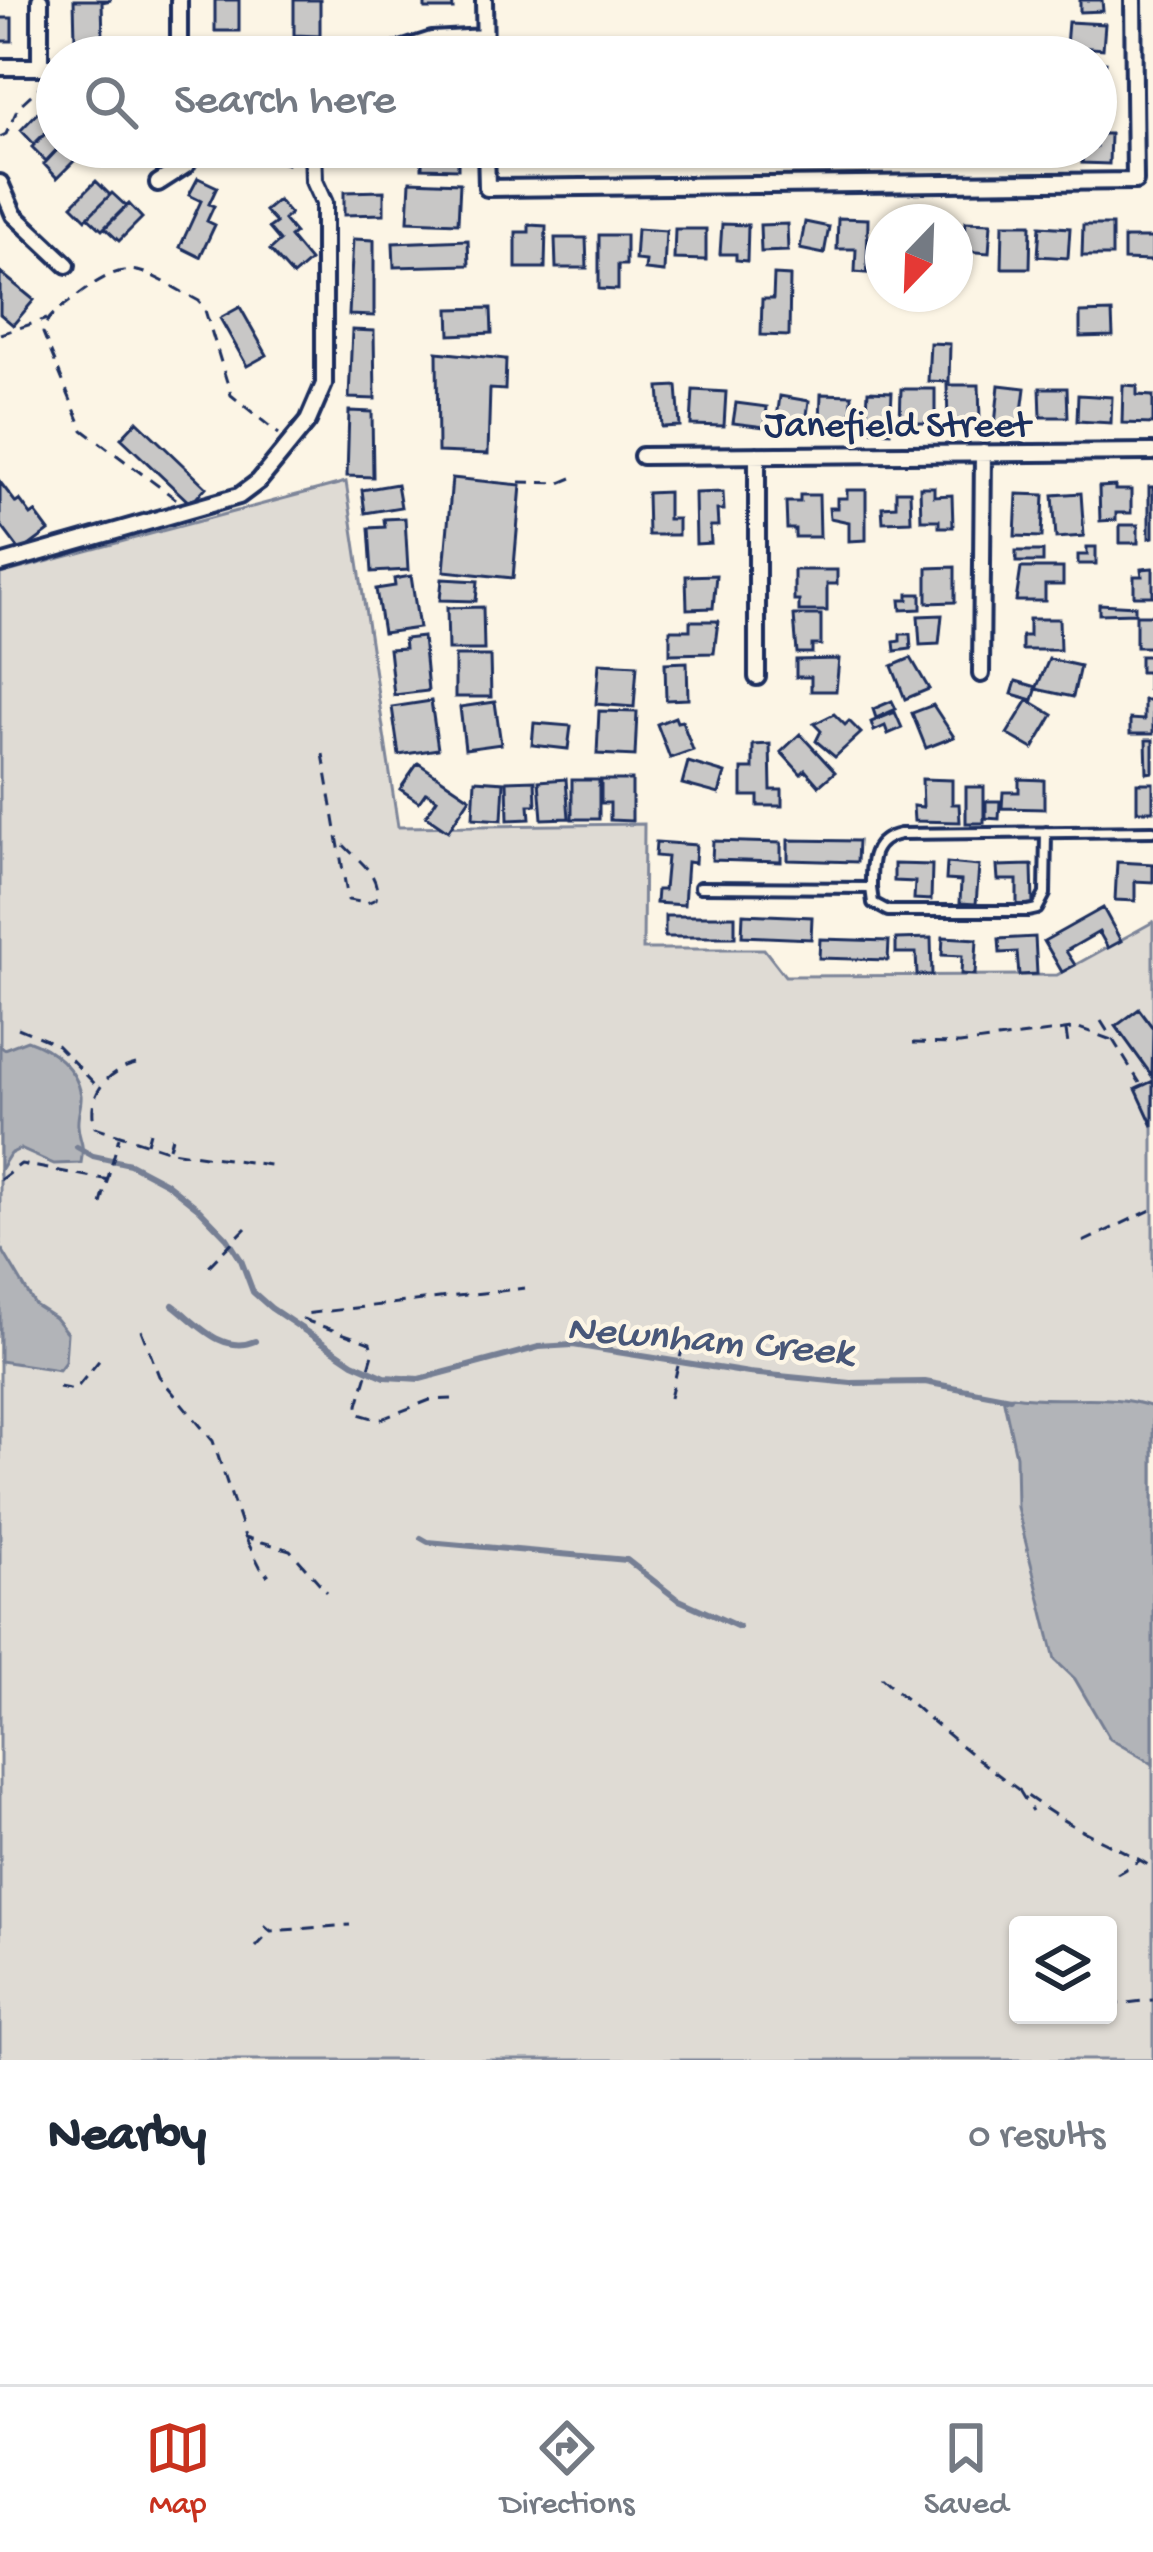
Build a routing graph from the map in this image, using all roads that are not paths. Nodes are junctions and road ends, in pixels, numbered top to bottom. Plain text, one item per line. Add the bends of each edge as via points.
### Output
1 (40, 0) edge
2 (179, 0) edge
3 (484, 0) edge
4 (1133, 0) edge
5 (45, 36) edge
6 (179, 36) edge
7 (484, 36) edge
8 (0, 67) edge
9 (36, 67) edge
10 (181, 168) edge
11 (314, 168) edge
12 (487, 168) edge
13 (0, 183) edge
14 (158, 183) dead end
15 (67, 266) dead end
16 (1153, 452) edge
17 (983, 453) junction
18 (757, 454) junction
19 (642, 456) dead end
20 (0, 564) edge
21 (981, 674) dead end
22 (757, 677) dead end
23 (1153, 831) edge
24 (1046, 832) junction
25 (700, 887) dead end
26 (871, 888) junction

1 - 5 street
2 - 6 street
3 - 7 street
4 - 12 street via 1135,181 487,188
8 - 9 street
10 - 14 street
11 - 20 street via 324,203 324,384 308,421 239,496
13 - 15 street via 14,215
16 - 17 street, Janefield Street
17 - 18 street, Janefield Street
17 - 21 street
18 - 19 street, Janefield Street
18 - 22 street
23 - 24 lane
24 - 26 lane via 885,837 872,853
24 - 26 lane via 1045,893 1028,911 888,911 873,903
25 - 26 lane

